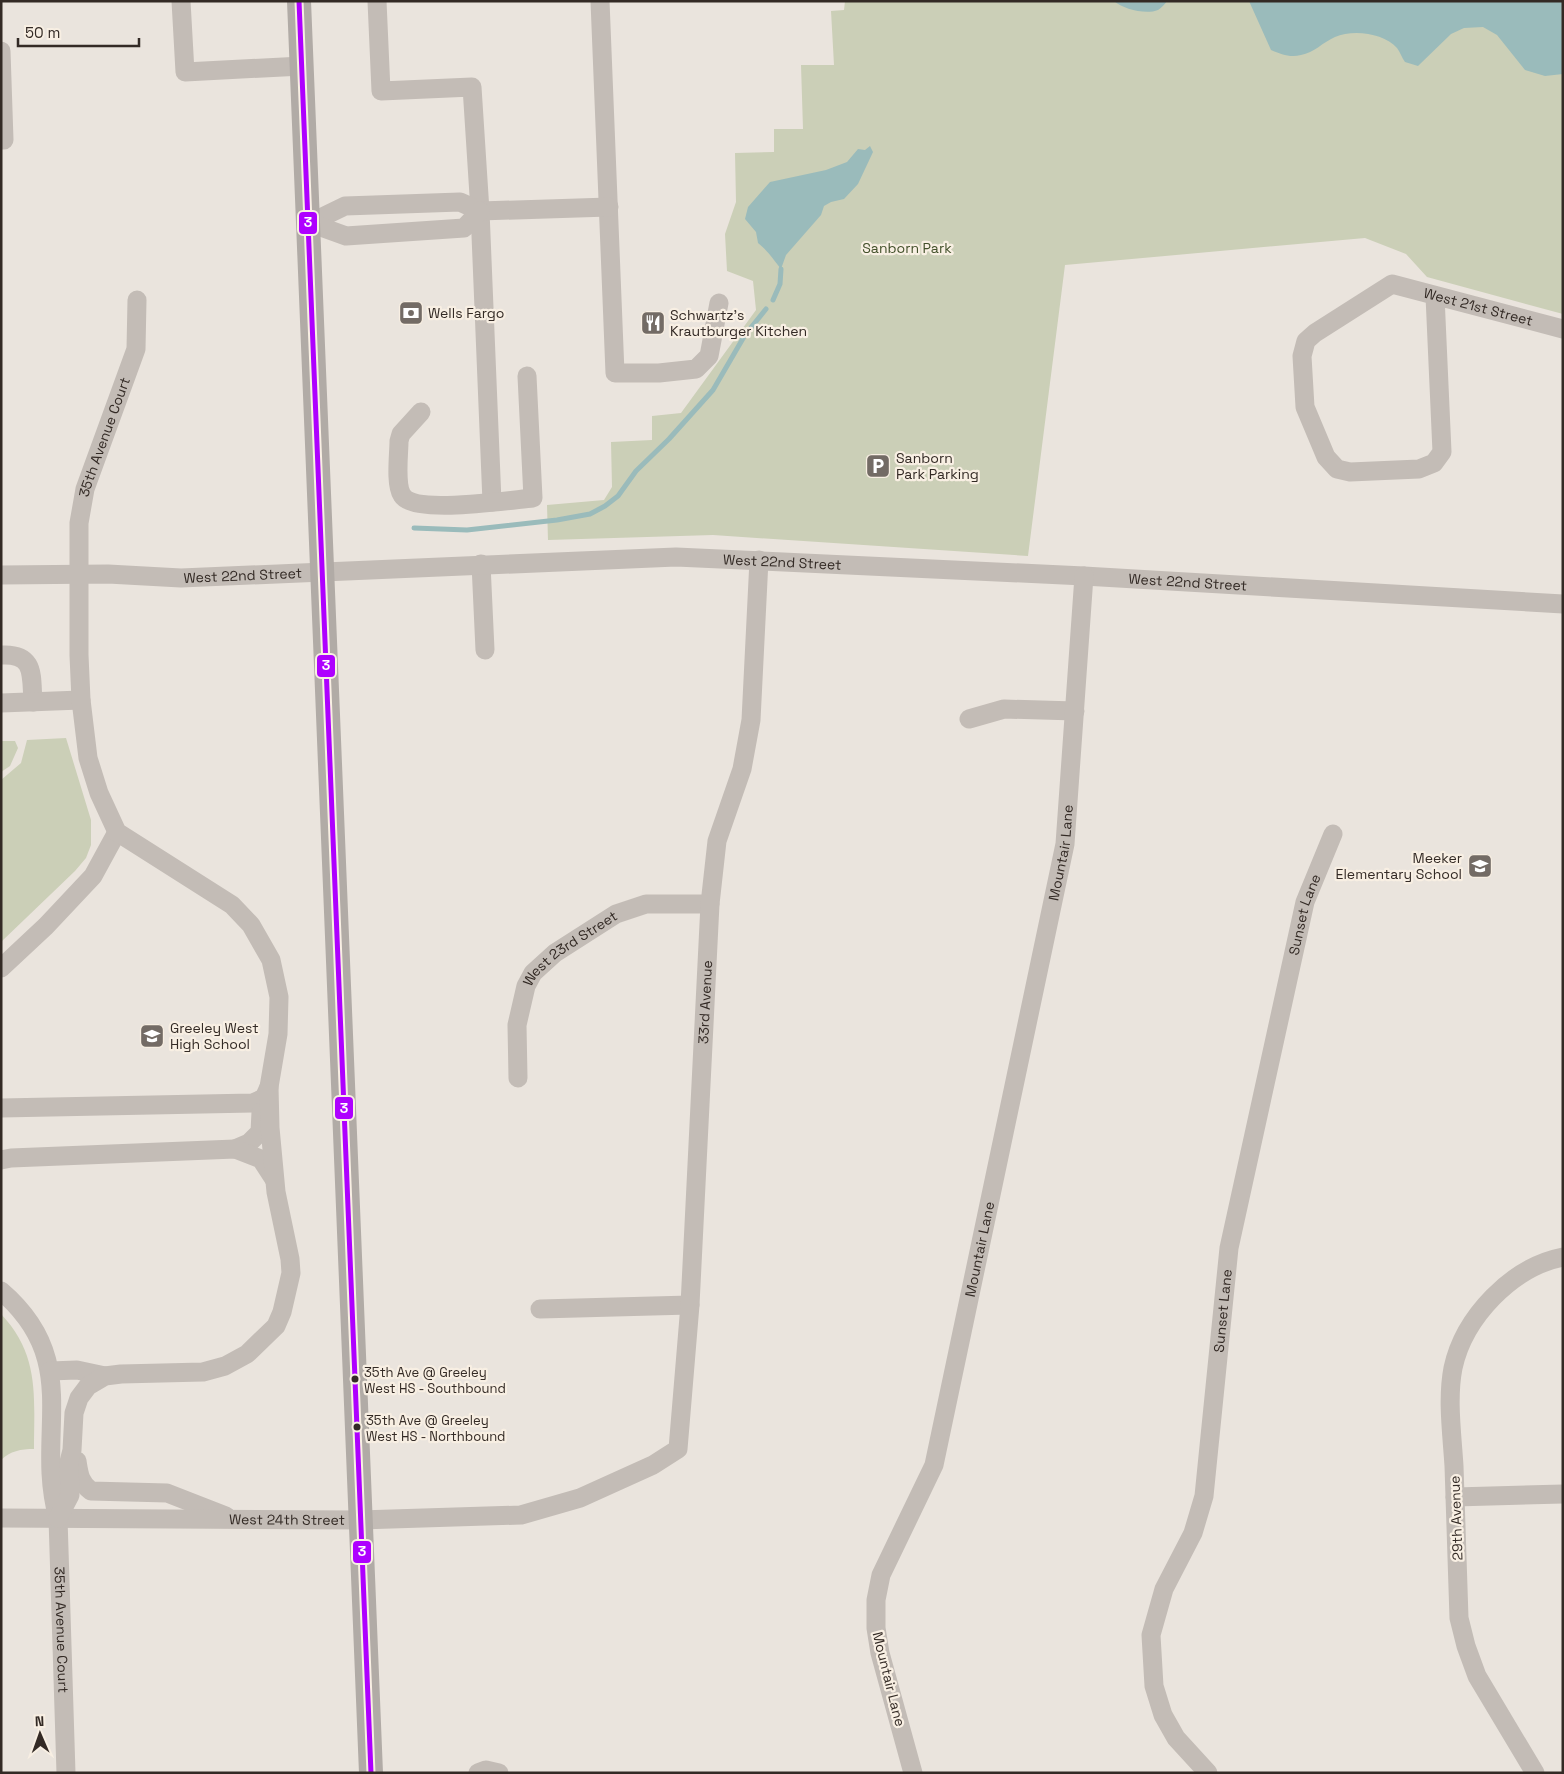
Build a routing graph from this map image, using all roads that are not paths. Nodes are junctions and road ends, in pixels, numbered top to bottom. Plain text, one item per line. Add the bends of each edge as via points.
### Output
1 (181, 1) edge
2 (299, 1) edge
3 (378, 1) edge
4 (600, 1) edge
5 (1, 51) edge
6 (302, 66) junction
7 (3, 140) edge
8 (609, 208) junction
9 (480, 211) junction
10 (310, 223) junction
11 (1435, 296) junction
12 (137, 300) dead end
13 (719, 303) dead end
14 (1563, 329) edge
15 (527, 376) dead end
16 (421, 412) dead end
17 (492, 502) junction
18 (759, 560) junction
19 (481, 564) junction
20 (323, 571) junction
21 (78, 574) junction
22 (1, 575) edge
23 (1084, 576) junction
24 (1563, 604) edge
25 (485, 650) dead end
26 (1, 655) edge
27 (81, 700) junction
28 (33, 702) junction
29 (1, 703) edge
30 (1075, 711) junction
31 (968, 719) dead end
32 (117, 832) junction
33 (1333, 834) dead end
34 (710, 904) junction
35 (1, 968) edge
36 (518, 1078) dead end
37 (269, 1087) junction
38 (253, 1103) junction
39 (1, 1108) edge
40 (235, 1149) junction
41 (1, 1160) edge
42 (274, 1179) junction
43 (1563, 1257) edge
44 (1, 1291) edge
45 (690, 1305) junction
46 (540, 1309) dead end
47 (50, 1371) junction
48 (105, 1376) junction
49 (678, 1449) joint
50 (72, 1450) junction
51 (1563, 1494) edge
52 (1455, 1498) junction
53 (1, 1518) edge
54 (58, 1518) junction
55 (236, 1520) junction
56 (362, 1520) junction
57 (66, 1773) edge
58 (371, 1773) edge
59 (478, 1773) edge
60 (499, 1773) edge
61 (913, 1773) edge
62 (1208, 1773) edge
63 (1535, 1773) edge

1 - 6 street via 185,72
2 - 6 main road
3 - 9 street via 381,90 472,87
4 - 8 street
5 - 7 street
6 - 10 main road
8 - 9 street
8 - 13 street via 616,373 696,369 709,356
9 - 10 street via 460,202 345,206
9 - 10 street via 464,228 346,236
9 - 17 street
10 - 20 main road
11 - 11 street, West 21st Street via 1392,284 1306,341 1302,356 1305,407 1326,457 1337,468 1350,472 1419,469 1434,463 1442,452
11 - 14 street, West 21st Street
12 - 21 street, 35th Avenue Court via 136,349 85,489 79,523
15 - 17 street via 533,498
16 - 17 street via 401,434 399,441 402,495 410,502 427,504
18 - 19 street, West 22nd Street via 676,557
18 - 23 street, West 22nd Street
18 - 34 street, 33rd Avenue via 751,720 742,769 717,841
19 - 20 street, West 22nd Street
19 - 25 street
20 - 21 street, West 22nd Street via 181,578
20 - 56 main road
21 - 22 street, West 22nd Street
21 - 27 street, 35th Avenue Court
23 - 24 street, West 22nd Street
23 - 30 street, Mountair Lane
26 - 28 street via 28,661
27 - 28 street
27 - 32 street, 35th Avenue Court via 88,758 99,793
28 - 29 street
30 - 31 street via 1004,710
30 - 61 street, Mountair Lane via 1065,844 934,1466 881,1575 876,1600 880,1654
32 - 35 street via 93,876
32 - 37 street via 232,905 261,940 274,968 279,998 278,1034
33 - 62 street, Sunset Lane via 1305,902 1230,1248 1204,1496 1193,1533 1164,1589 1151,1635 1154,1686 1163,1715 1176,1738
34 - 36 street, West 23rd Street via 646,904 616,914 555,953 533,973 526,986 518,1025
34 - 45 street, 33rd Avenue
37 - 38 street via 264,1098
37 - 42 street
38 - 39 street
38 - 40 street via 261,1111 260,1132 249,1143
40 - 41 street
40 - 42 street via 261,1159
42 - 48 street via 291,1273 276,1326 247,1354 225,1366 181,1374
43 - 52 street, 29th Avenue via 1526,1270 1497,1294 1481,1312 1458,1350 1450,1389
44 - 47 street via 31,1322 41,1340
45 - 46 street
45 - 49 street, 33rd Avenue
47 - 48 street via 78,1370
47 - 54 street via 52,1496
48 - 50 street via 88,1386 79,1398 74,1412
49 - 56 street, West 24th Street via 653,1465 580,1498 521,1514
50 - 54 street via 70,1495
50 - 55 street via 78,1461 80,1479 91,1491 167,1493
51 - 52 street
52 - 63 street, 29th Avenue via 1459,1618 1466,1646 1477,1676
53 - 54 street, West 24th Street
54 - 55 street, West 24th Street
54 - 57 street, 35th Avenue Court
55 - 56 street, West 24th Street
56 - 58 main road
59 - 60 street via 486,1770

